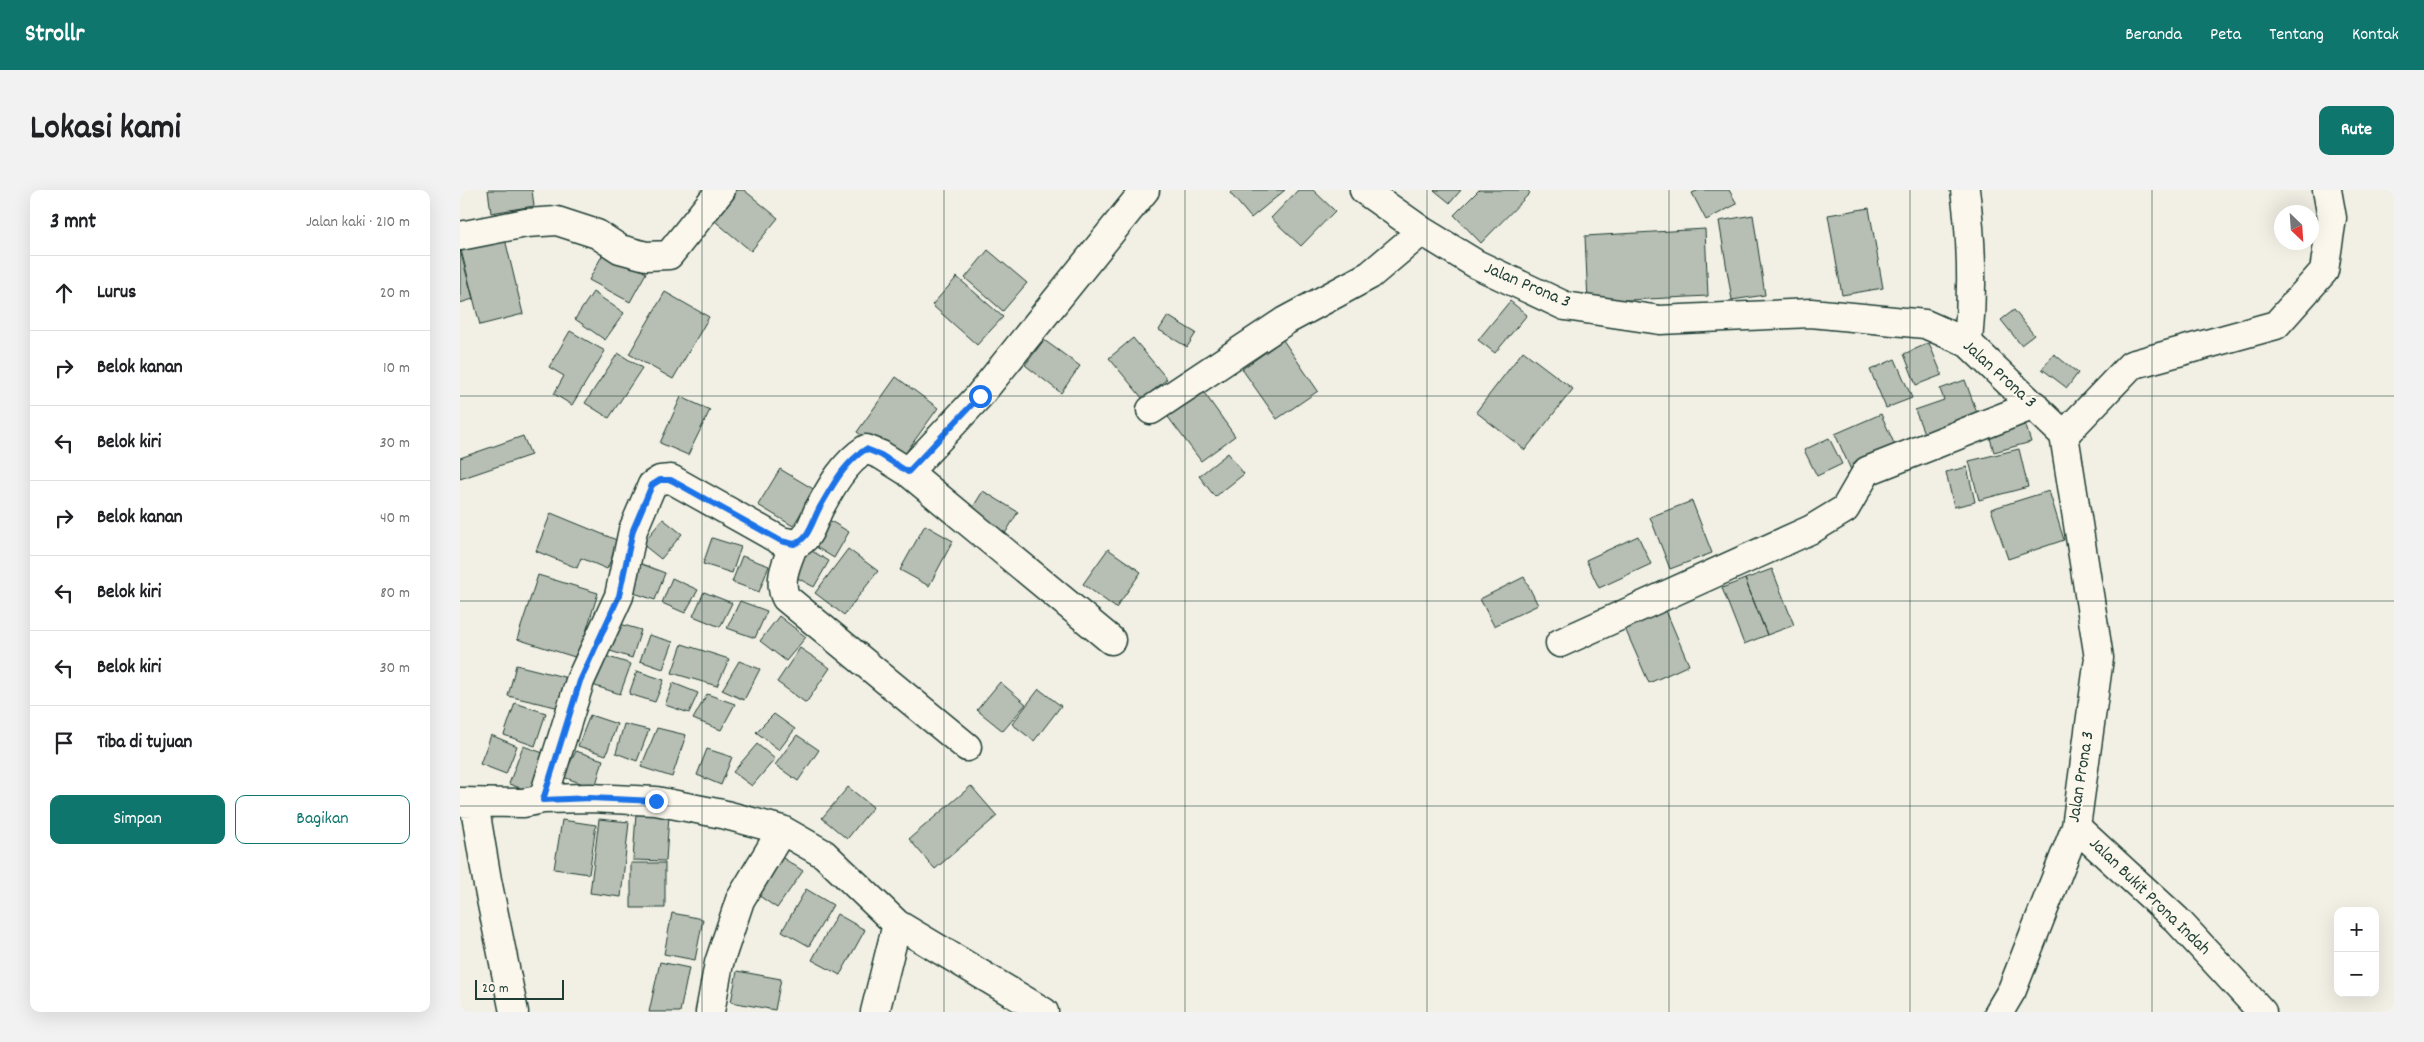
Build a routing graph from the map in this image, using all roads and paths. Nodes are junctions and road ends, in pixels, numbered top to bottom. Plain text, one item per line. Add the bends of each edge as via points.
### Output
1 (721, 190) edge
2 (1145, 190) edge
3 (1364, 190) edge
4 (1965, 190) edge
5 (2327, 190) edge
6 (1422, 231) junction
7 (460, 236) edge
8 (1968, 343) junction
9 (2034, 405) junction
10 (1151, 410) dead end
11 (2064, 435) junction
12 (908, 472) junction
13 (794, 544) junction
14 (1111, 640) dead end
15 (1560, 643) dead end
16 (967, 747) dead end
17 (543, 800) junction
18 (467, 802) edge
19 (2076, 827) junction
20 (782, 830) junction
21 (897, 924) junction
22 (514, 1012) edge
23 (710, 1012) edge
24 (875, 1012) edge
25 (1044, 1012) edge
26 (1999, 1012) edge
27 (2262, 1012) edge

1 - 7 street via 669,255 646,256 620,249 597,234 557,221 526,223
2 - 12 street via 980,396
3 - 6 street, Jalan Prona 3
4 - 8 street via 1970,224
5 - 11 street via 2332,218 2324,271 2276,325 2131,365
6 - 8 street, Jalan Prona 3 via 1476,264 1565,306 1660,320 1811,313 1925,324
6 - 10 street via 1370,275 1285,321
8 - 9 street, Jalan Prona 3
9 - 11 street, Jalan Prona 3
9 - 15 street via 1867,471 1845,509 1812,528
11 - 19 street, Jalan Prona 3 via 2099,658
12 - 13 street via 866,449 853,458 819,509 805,538
12 - 14 street
13 - 16 street via 782,577 786,598
13 - 17 street via 781,541 671,480 660,480 652,485 633,530 619,596 580,681
17 - 18 street
17 - 20 street via 656,801
18 - 22 street
19 - 26 street, Jalan Prona 3 via 2012,990
19 - 27 street, Jalan Bukit Prona Indah via 2177,920
20 - 21 street via 824,854
20 - 23 street via 740,900 720,963
21 - 24 street
21 - 25 street

